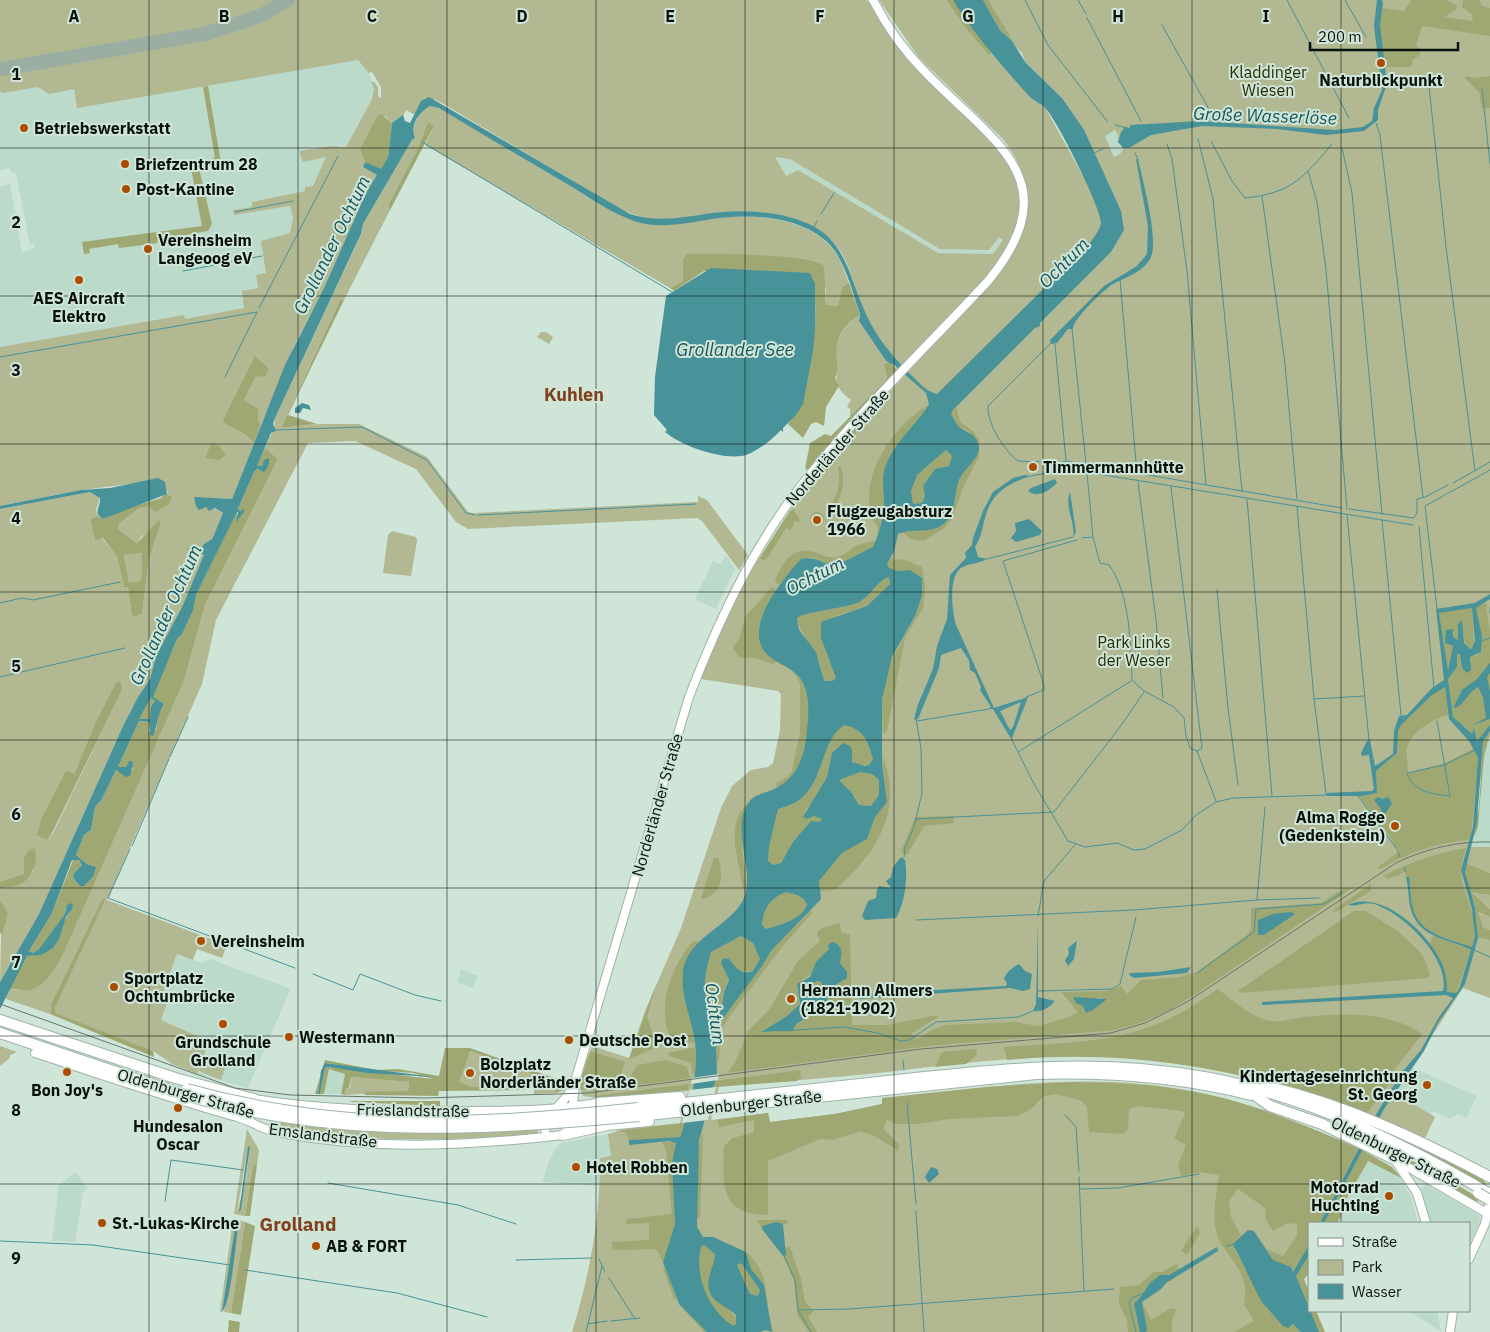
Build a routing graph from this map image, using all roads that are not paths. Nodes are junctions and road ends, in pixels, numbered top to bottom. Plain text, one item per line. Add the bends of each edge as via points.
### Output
1 (873, 0) edge
2 (0, 1020) edge
3 (0, 1026) edge
4 (0, 1033) edge
5 (0, 1040) edge
6 (35, 1053) joint
7 (576, 1078) junction
8 (186, 1092) junction
9 (574, 1096) junction
10 (775, 1097) junction
11 (254, 1098) joint
12 (597, 1103) junction
13 (714, 1104) junction
14 (684, 1107) junction
15 (555, 1108) junction
16 (572, 1108) junction
17 (1369, 1133) junction
18 (563, 1135) junction
19 (546, 1137) junction
20 (1394, 1159) junction
21 (1490, 1177) edge
22 (1430, 1180) junction
23 (1479, 1190) junction
24 (1417, 1193) junction
25 (1490, 1194) edge
26 (1490, 1200) edge
27 (1488, 1214) edge
28 (1426, 1222) edge
29 (1490, 1228) edge
30 (1482, 1232) junction
31 (1470, 1257) edge
32 (1453, 1312) edge
33 (1450, 1332) edge

1 - 7 street, Norderländer Straße via 921,68 1008,154 1023,192 1022,221 1005,259 988,281 833,448 794,496 752,560 722,616 682,719
2 - 11 highway via 175,1078
3 - 8 highway, Oldenburger Straße
4 - 8 highway, Oldenburger Straße
5 - 6 highway
6 - 19 street, Emslandstraße via 285,1133 406,1143
7 - 9 street, Norderländer Straße
7 - 15 street, Norderländer Straße via 568,1095
8 - 14 highway, Oldenburger Straße, bridge via 283,1112 378,1121 494,1121
9 - 12 street via 585,1102
9 - 16 street, Norderländer Straße
10 - 13 highway, Oldenburger Straße
10 - 17 highway, Oldenburger Straße via 995,1077 1077,1073 1169,1079 1256,1096 1270,1106 1322,1124
10 - 17 highway, Oldenburger Straße via 945,1074 1046,1066 1143,1068 1211,1078 1282,1097
11 - 15 street, Frieslandstraße via 289,1104 412,1112
12 - 14 highway
12 - 16 street, Frieslandstraße
13 - 14 highway, Oldenburger Straße
13 - 14 highway
14 - 18 highway
15 - 16 street, Frieslandstraße
15 - 19 street, Norderländer Straße via 546,1122
16 - 18 street, Norderländer Straße via 571,1124
17 - 20 highway
17 - 21 highway
17 - 23 highway, Oldenburger Straße
18 - 19 street, Emslandstraße
20 - 22 street
20 - 24 street
22 - 24 street via 1420,1183
22 - 27 street
23 - 25 highway
23 - 26 highway, Oldenburger Straße, bridge
24 - 28 street
26 - 27 street
27 - 30 street
29 - 30 street
30 - 31 street
32 - 33 street

